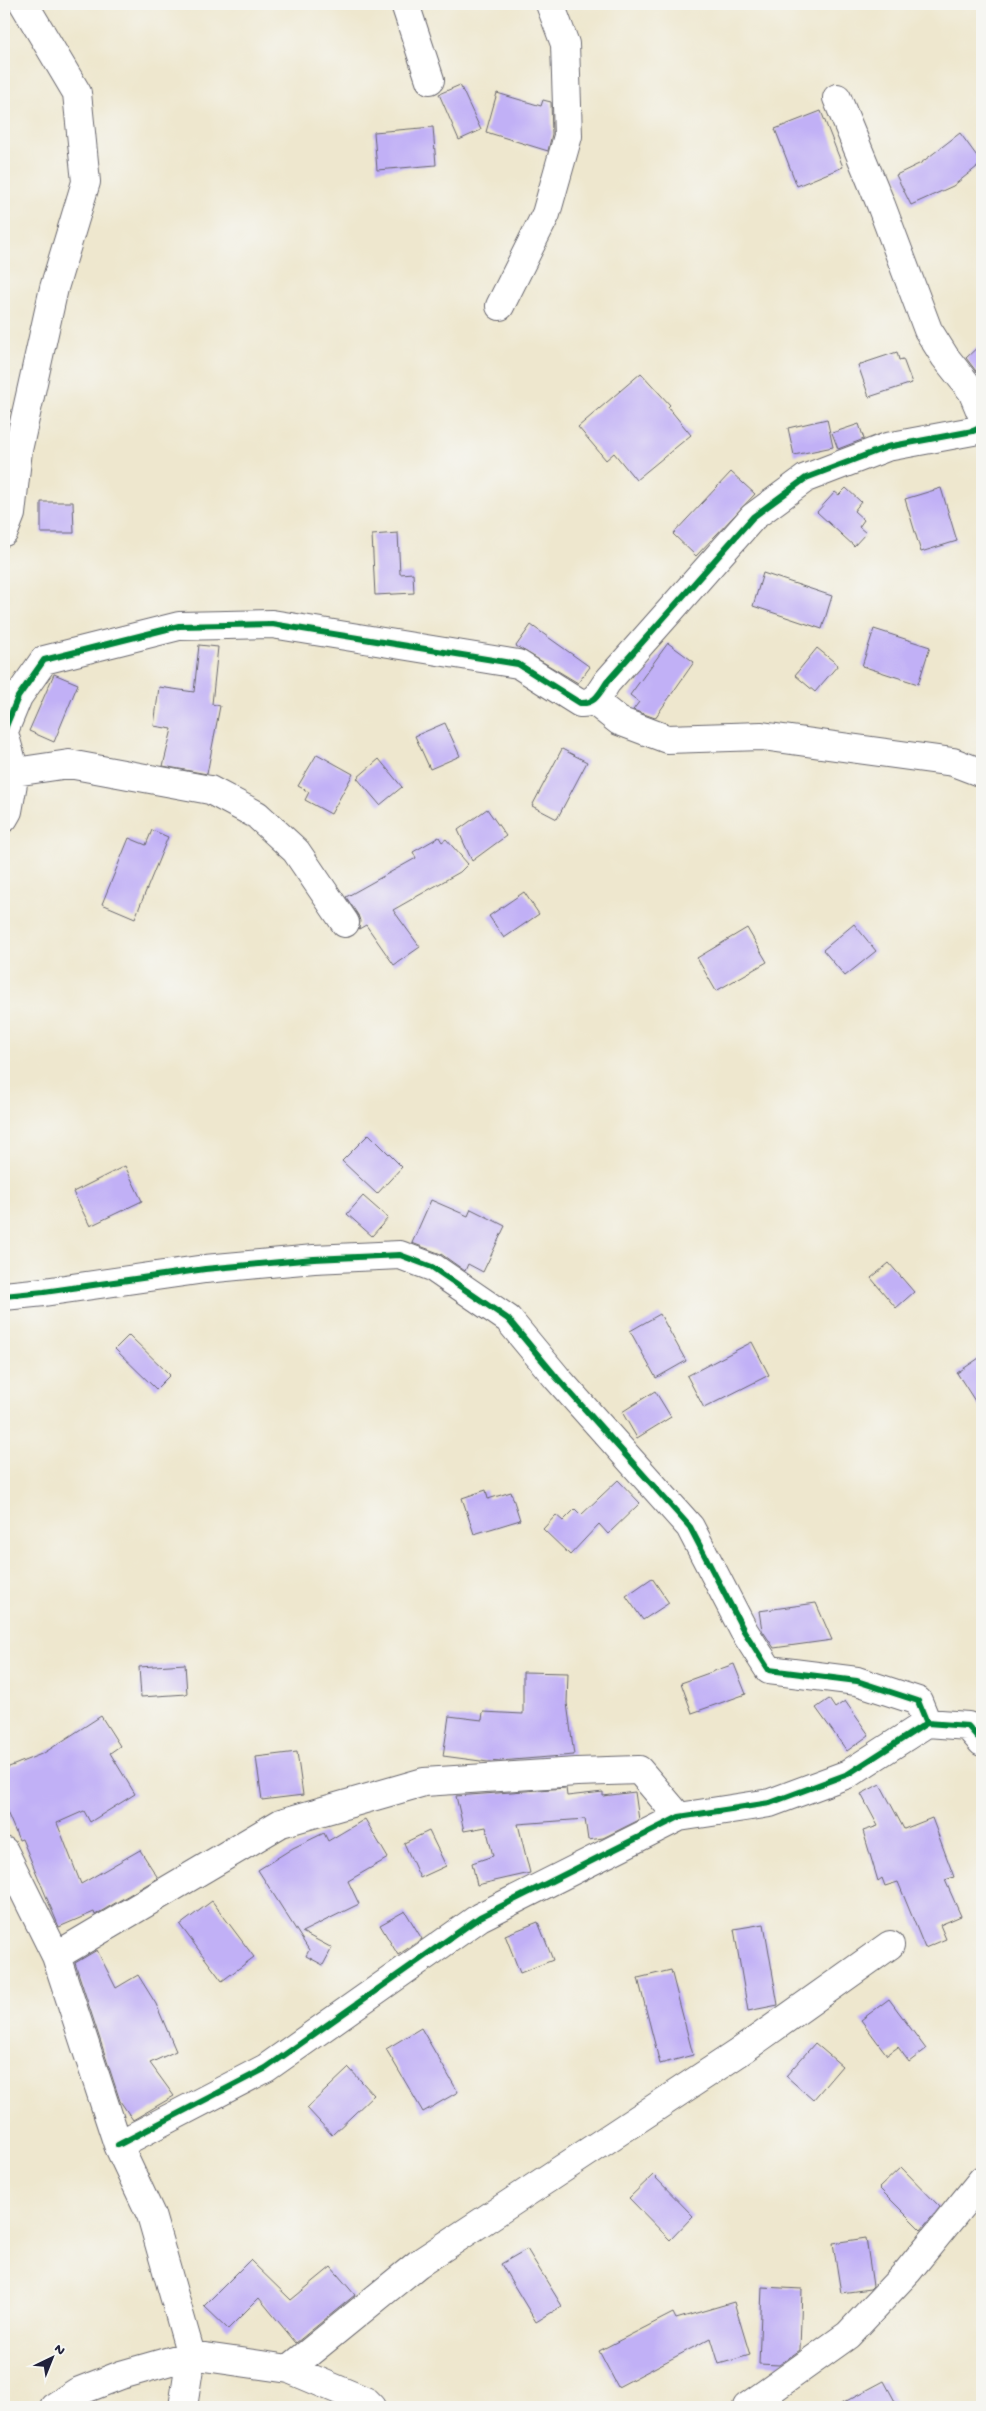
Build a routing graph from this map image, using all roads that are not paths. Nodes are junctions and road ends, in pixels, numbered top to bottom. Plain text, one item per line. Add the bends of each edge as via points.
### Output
1 (24, 4) edge
2 (405, 4) edge
3 (550, 4) edge
4 (430, 80) dead end
5 (837, 98) dead end
6 (500, 306) dead end
7 (982, 415) edge
8 (982, 426) edge
9 (4, 532) edge
10 (594, 701) junction
11 (4, 732) edge
12 (15, 772) junction
13 (982, 773) edge
14 (4, 818) edge
15 (345, 924) dead end
16 (4, 1296) edge
17 (928, 1723) junction
18 (982, 1742) edge
19 (679, 1817) junction
20 (4, 1851) edge
21 (890, 1945) dead end
22 (56, 1956) junction
23 (118, 2145) junction
24 (982, 2180) edge
25 (191, 2355) junction
26 (288, 2369) junction
27 (750, 2406) edge
28 (54, 2407) edge
29 (183, 2407) edge
30 (371, 2407) edge

1 - 9 street via 77,94 86,182 54,288 18,450 11,514
2 - 4 street
3 - 6 street via 565,44 568,136 546,214
5 - 7 street via 928,330 972,391
8 - 10 street via 973,431 887,446 806,478 753,517 607,682
10 - 11 street via 580,704 518,664 272,624 179,626 44,660 18,697
10 - 13 street via 619,721 668,739 762,736 953,762
11 - 12 street
12 - 14 street
12 - 15 street via 69,764 210,790 257,815 296,851
16 - 17 street via 205,1269 314,1260 400,1255 432,1267 508,1319 690,1527 768,1670 857,1681 918,1702
17 - 18 street via 968,1726
17 - 19 street via 848,1774 770,1803
19 - 22 street via 639,1770 424,1782 280,1823
19 - 23 street via 480,1917 266,2068
20 - 22 street
21 - 26 street via 738,2053 418,2264
22 - 23 street
23 - 25 street via 152,2215
24 - 27 street via 908,2271 848,2335
25 - 26 street
25 - 28 street via 76,2392
25 - 29 street
26 - 30 street via 365,2401

